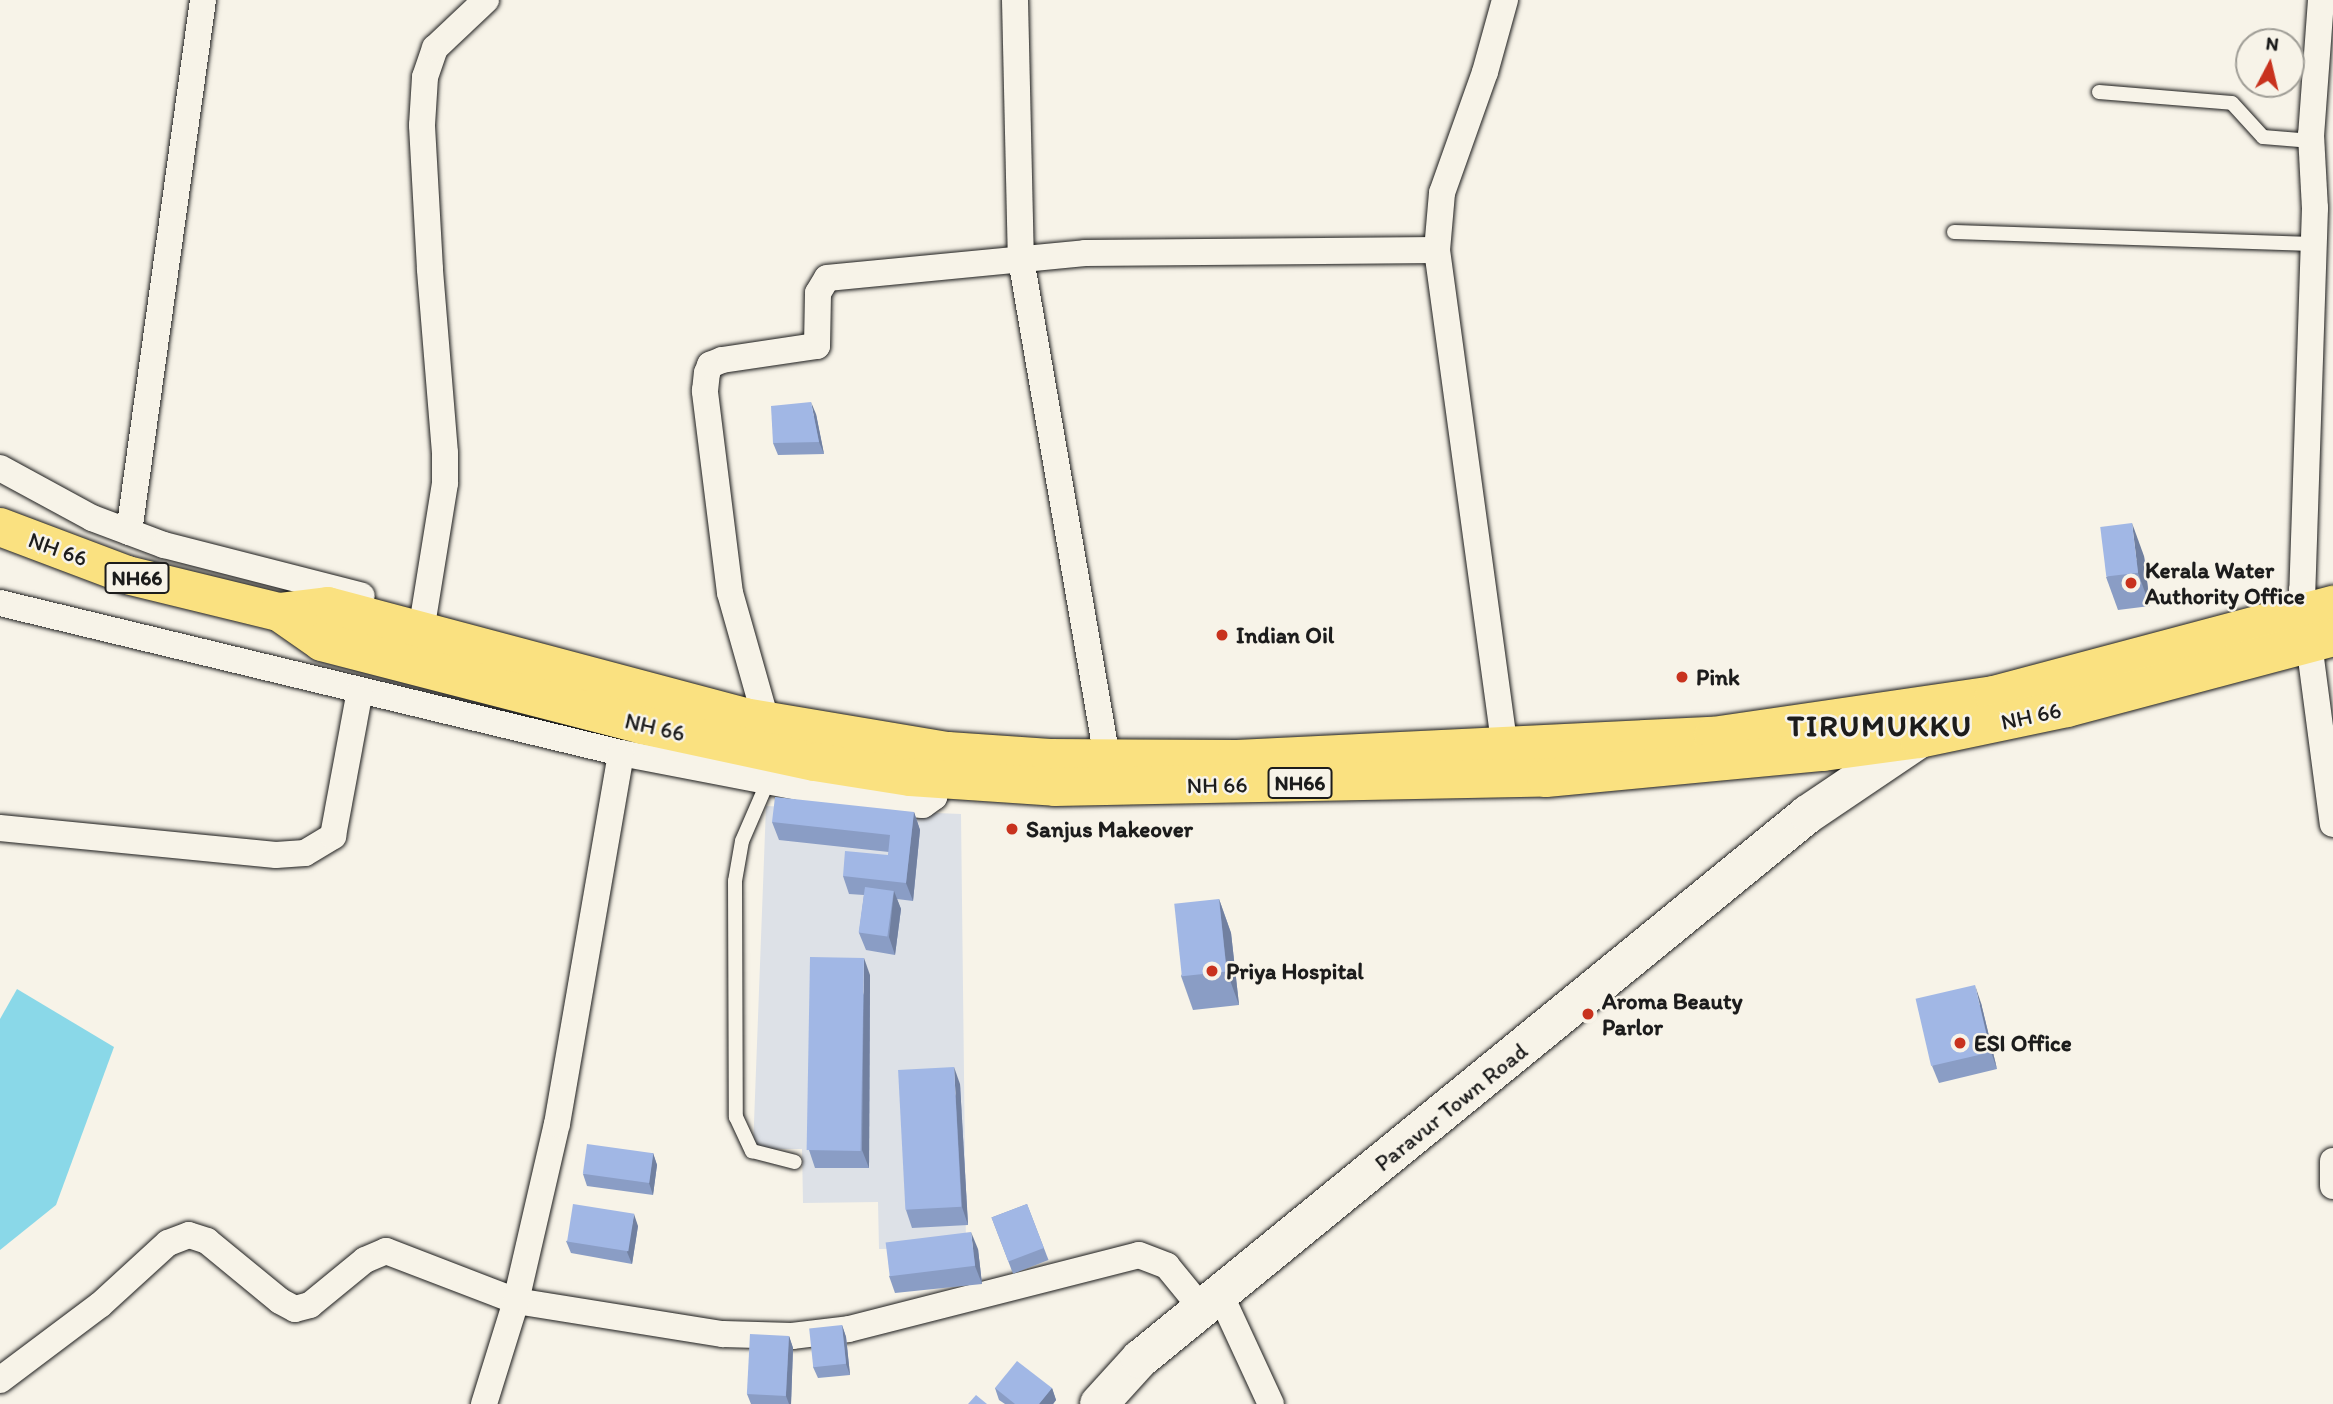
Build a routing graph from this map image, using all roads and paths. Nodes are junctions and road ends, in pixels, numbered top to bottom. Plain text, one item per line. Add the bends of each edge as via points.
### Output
1 (203, 0) edge
2 (486, 0) edge
3 (1015, 0) edge
4 (1505, 0) edge
5 (2321, 0) edge
6 (2099, 92) dead end
7 (2312, 141) junction
8 (1954, 232) dead end
9 (2313, 244) junction
10 (1437, 250) junction
11 (1021, 259) junction
12 (0, 468) edge
13 (0, 527) edge
14 (129, 532) junction
15 (0, 603) edge
16 (279, 612) junction
17 (424, 613) junction
18 (2319, 625) edge
19 (528, 662) junction
20 (360, 690) junction
21 (766, 720) junction
22 (1919, 739) junction
23 (1505, 749) junction
24 (1823, 752) junction
25 (2328, 752) edge
26 (621, 753) junction
27 (1107, 758) junction
28 (938, 780) junction
29 (768, 781) junction
30 (1808, 814) junction
31 (2333, 824) edge
32 (0, 828) edge
33 (2333, 1161) edge
34 (795, 1162) dead end
35 (2333, 1186) edge
36 (516, 1301) junction
37 (1212, 1303) junction
38 (0, 1380) edge
39 (484, 1404) edge
40 (1099, 1404) edge
41 (1271, 1404) edge

1 - 14 street
2 - 17 street via 435,48 425,77 423,138 445,463
3 - 11 street
4 - 10 street via 1442,193
5 - 7 street
6 - 7 lane via 2232,103 2263,137
7 - 9 street
8 - 9 lane
9 - 18 street
10 - 11 street via 1086,253
10 - 23 street
11 - 21 street via 827,278 818,293 817,346 710,365 705,391 730,593
11 - 27 street
12 - 14 street via 92,518
13 - 16 highway, NH 66 / NH66 via 127,575
14 - 17 street
15 - 20 street
16 - 19 highway, NH 66 / NH66 via 328,606
16 - 28 highway, NH 66 / NH66 via 322,642 616,719 815,762
17 - 19 street via 509,638
18 - 22 highway, NH 66 / NH66 via 2067,708
18 - 23 highway, NH 66 / NH66 via 1994,695 1713,736
18 - 25 street
19 - 21 highway, NH 66 / NH66
20 - 26 street
20 - 32 street via 333,836 305,853 276,855
21 - 27 highway, NH 66 / NH66 via 948,751
22 - 24 highway, NH 66 / NH66
22 - 30 main road, Paravur Town Road
23 - 27 highway, NH 66 / NH66
24 - 28 highway, NH 66 / NH66 via 1546,778 1159,786
24 - 30 main road
25 - 31 street
26 - 29 street
26 - 36 street via 557,1124
28 - 29 street via 934,797 920,806
29 - 34 lane via 742,841 735,881 736,1117 752,1152
30 - 37 main road, Paravur Town Road
33 - 35 street
36 - 37 street via 723,1334 792,1336 849,1329 1139,1255 1167,1266
36 - 38 street via 386,1251 365,1260 310,1305 295,1308 280,1301 207,1241 189,1235 168,1243 100,1305
36 - 39 street
37 - 40 main road, Paravur Town Road via 1140,1359
37 - 41 street

